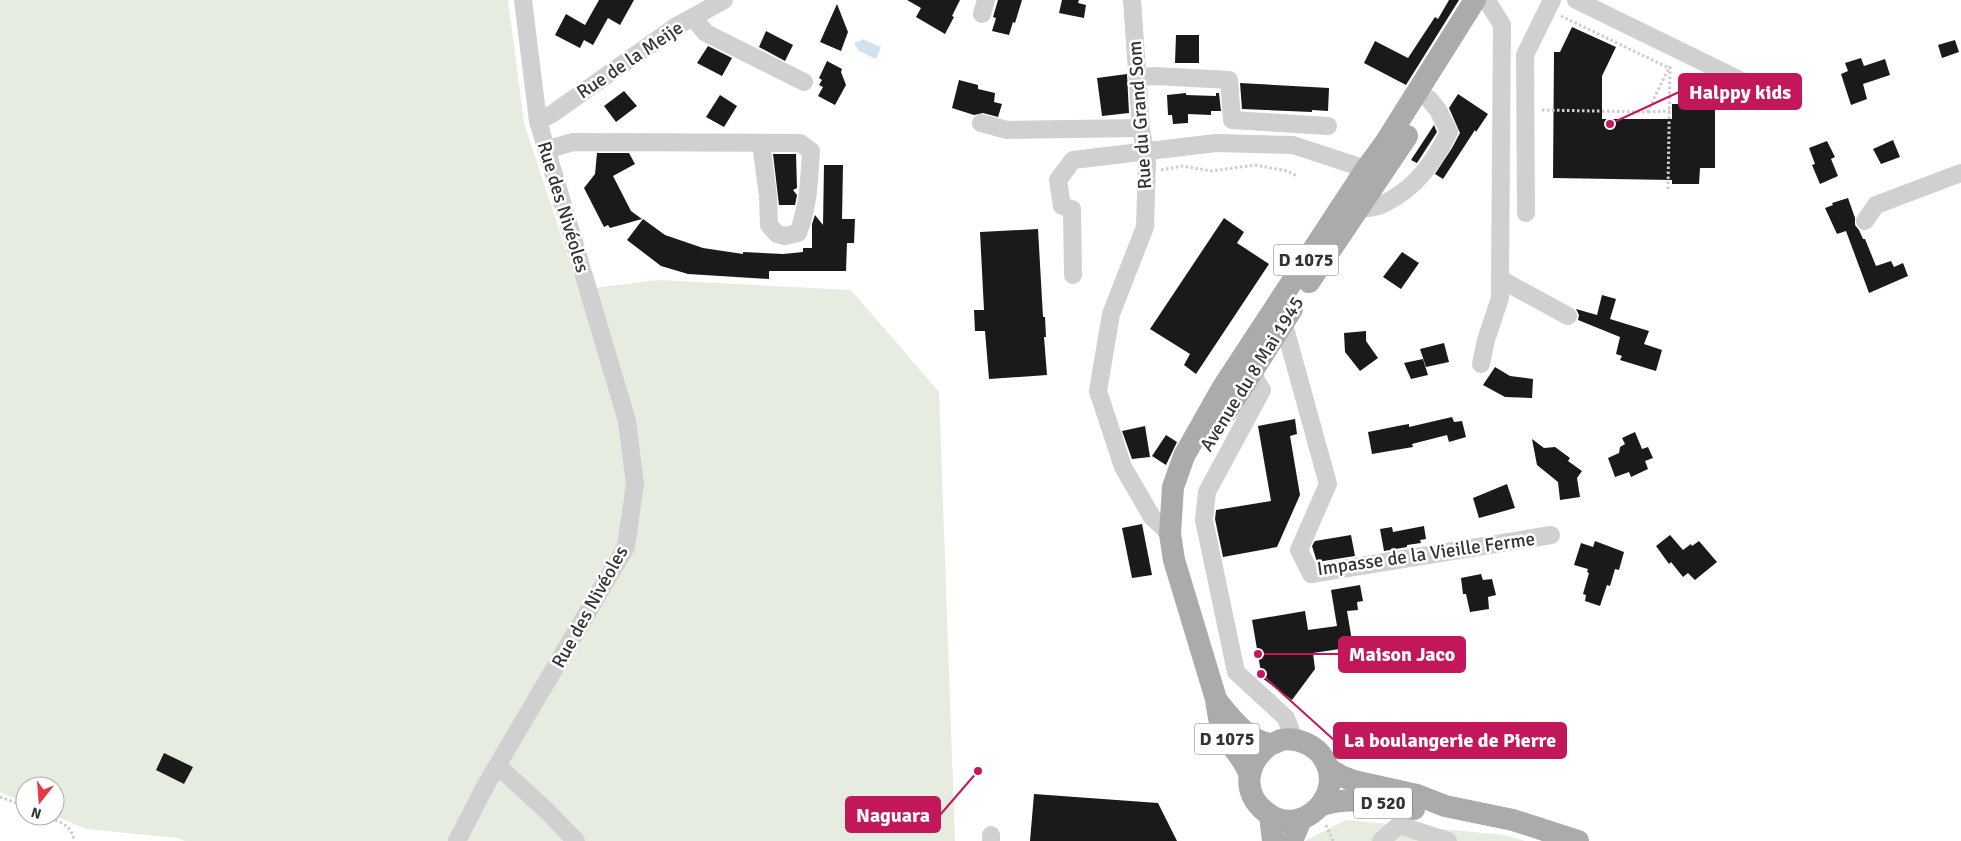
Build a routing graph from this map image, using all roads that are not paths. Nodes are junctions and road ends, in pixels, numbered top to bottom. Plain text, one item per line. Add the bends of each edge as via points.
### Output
1 (523, 0) edge
2 (724, 0) edge
3 (1132, 0) edge
4 (1576, 0) edge
5 (1485, 2) edge
6 (1549, 5) edge
7 (693, 18) junction
8 (1138, 77) junction
9 (804, 82) dead end
10 (1746, 83) dead end
11 (1430, 99) junction
12 (538, 121) junction
13 (981, 124) dead end
14 (1328, 126) dead end
15 (1141, 128) junction
16 (761, 143) junction
17 (546, 150) junction
18 (1145, 151) junction
19 (1373, 173) junction
20 (1961, 173) edge
21 (1360, 208) junction
22 (1526, 212) dead end
23 (1865, 221) dead end
24 (1072, 275) dead end
25 (1500, 279) junction
26 (1568, 316) dead end
27 (1277, 317) junction
28 (1248, 347) junction
29 (1481, 364) dead end
30 (1254, 368) junction
31 (1170, 534) junction
32 (1551, 535) dead end
33 (1174, 560) junction
34 (1216, 699) junction
35 (1294, 740) junction
36 (1271, 744) junction
37 (498, 766) junction
38 (1329, 769) junction
39 (1249, 773) junction
40 (1445, 806) junction
41 (1323, 814) junction
42 (1270, 815) junction
43 (1301, 819) junction
44 (457, 841) edge
45 (576, 841) edge
46 (1273, 841) edge
47 (1292, 841) edge
48 (1381, 841) edge
49 (1448, 841) edge
50 (1578, 841) edge

1 - 12 street, Rue des Nivéoles
2 - 7 street, Rue de la Meije
3 - 8 street, Rue du Grand Som
4 - 10 street
5 - 11 main road, Avenue du 8 Mai 1945 / D 1075
5 - 19 main road, Avenue du 8 Mai 1945 / D 1075 via 1386,142
5 - 25 street via 1502,25
6 - 22 street via 1525,55
7 - 9 street via 706,33
7 - 12 street, Rue de la Meije
8 - 14 street via 1229,80 1232,120
8 - 15 street, Rue du Grand Som
11 - 19 main road, Avenue du 8 Mai 1945 / D 1075
11 - 21 street via 1449,132 1438,154 1417,182 1395,198 1379,206
12 - 17 street, Rue des Nivéoles
13 - 15 street via 1007,130
15 - 18 street, Rue du Grand Som
16 - 16 street via 800,143 811,151 809,197 798,233 777,234 770,225
16 - 17 street via 574,142
17 - 37 street, Rue des Nivéoles via 627,421 635,484 626,547
18 - 19 street via 1216,143 1293,145
18 - 24 street via 1073,160 1058,180 1062,206 1072,209
18 - 31 street, Rue du Grand Som via 1145,227 1111,314 1098,391 1123,467 1152,517
19 - 21 main road, Avenue du 8 Mai 1945 / D 1075
19 - 27 main road, Avenue du 8 Mai 1945 / D 1075
20 - 23 street via 1876,204
21 - 27 main road, Avenue du 8 Mai 1945 / D 1075
25 - 26 street
25 - 29 street via 1500,298
27 - 28 main road, Avenue du 8 Mai 1945 / D 1075
27 - 30 main road, Avenue du 8 Mai 1945 / D 1075
27 - 32 street, Impasse de la Vieille Ferme via 1328,484 1299,550 1311,574
28 - 30 street
28 - 31 main road, Avenue du 8 Mai 1945 / D 1075 via 1184,456 1173,486
30 - 33 main road, Avenue du 8 Mai 1945 / D 1075 via 1196,464 1183,494
30 - 35 street via 1256,381 1262,390 1207,492 1204,520 1236,672 1286,718
31 - 33 main road, Avenue du 8 Mai 1945 / D 1075
33 - 34 main road, Avenue du 8 Mai 1945 / D 1075
34 - 36 main road, D 1075 via 1247,733
34 - 39 main road, D 1075 via 1226,736
35 - 36 main road
35 - 38 main road via 1316,749
36 - 39 main road via 1261,751
37 - 44 street, Rue des Nivéoles
37 - 45 street
38 - 40 main road, D 520 via 1347,778 1417,795
38 - 41 main road via 1330,782
39 - 42 main road via 1250,791 1260,808
40 - 41 main road, D 520 via 1416,809 1372,802 1334,801
40 - 50 main road, D 520 via 1513,820
41 - 43 main road
42 - 43 main road via 1285,820
42 - 46 main road
43 - 47 main road
48 - 49 street via 1400,825

